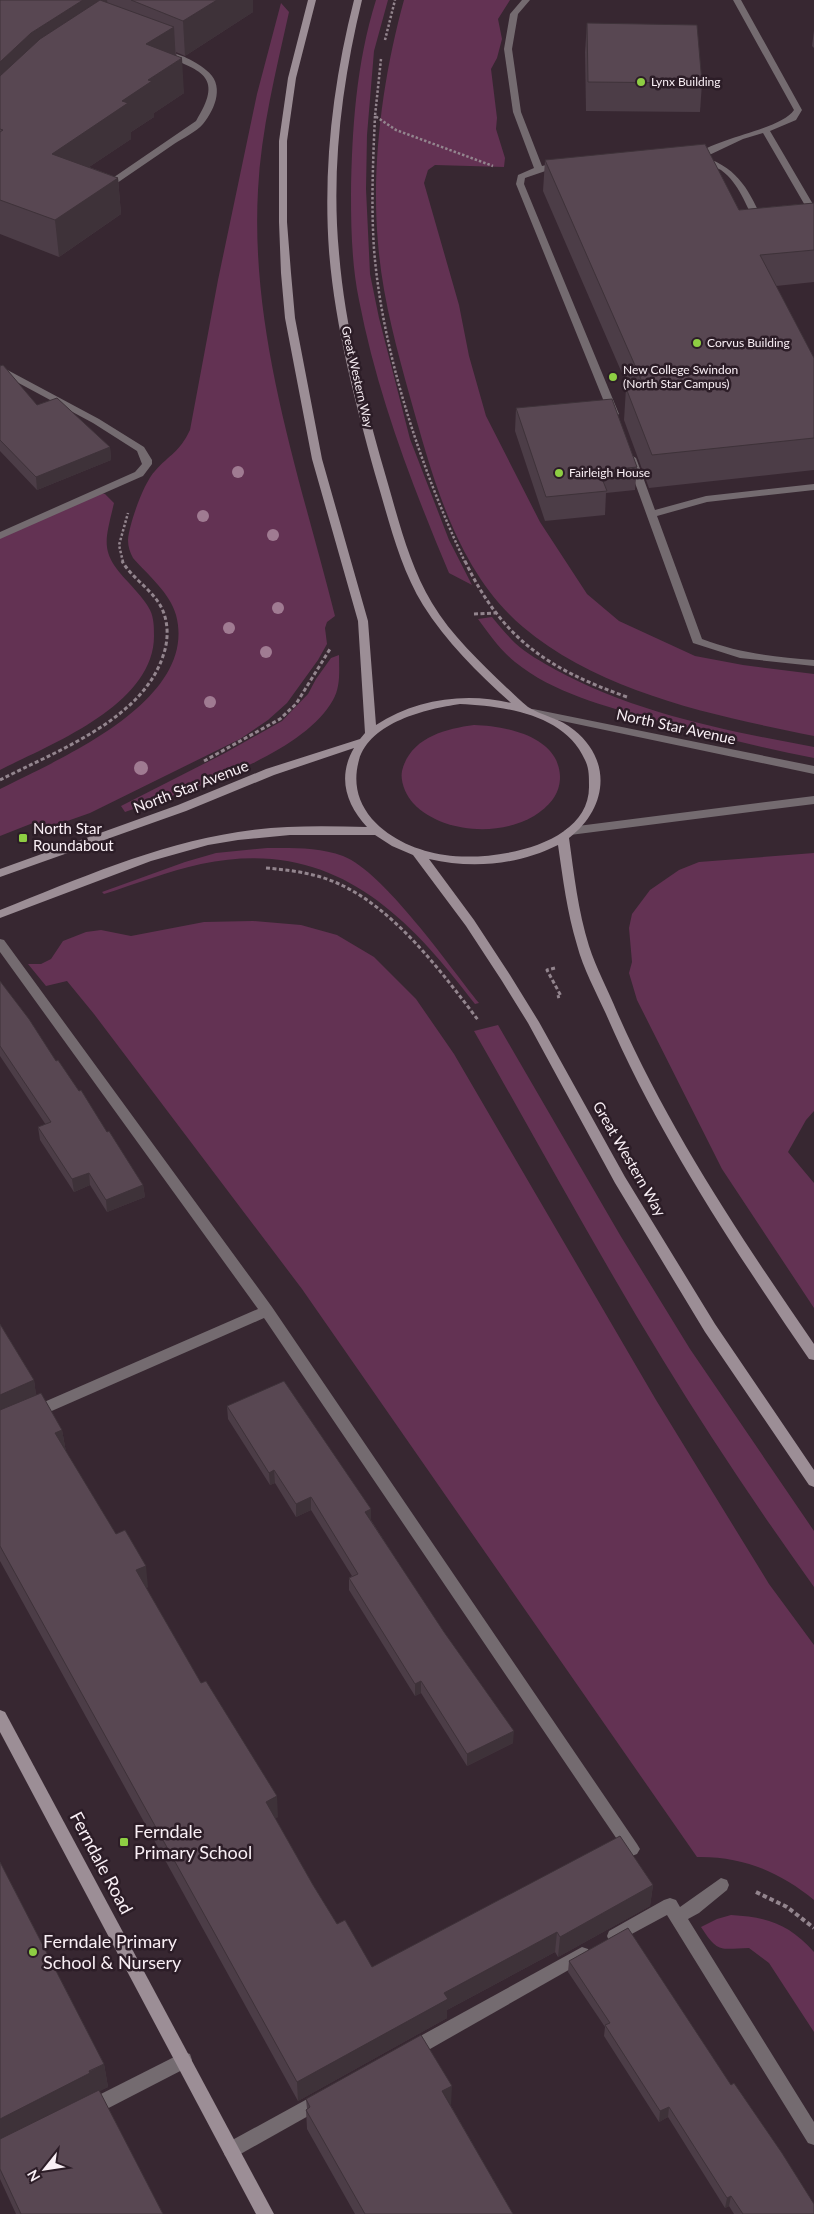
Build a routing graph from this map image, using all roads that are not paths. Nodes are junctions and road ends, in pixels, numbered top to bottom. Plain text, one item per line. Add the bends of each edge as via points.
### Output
1 (312, 0) edge
2 (358, 0) edge
3 (526, 0) edge
4 (737, 0) edge
5 (155, 48) edge
6 (765, 130) junction
7 (566, 163) edge
8 (539, 169) junction
9 (98, 192) edge
10 (814, 214) edge
11 (764, 229) edge
12 (0, 368) edge
13 (620, 428) edge
14 (626, 445) edge
15 (814, 487) edge
16 (651, 514) junction
17 (0, 536) edge
18 (814, 664) edge
19 (528, 710) junction
20 (368, 738) junction
21 (814, 770) edge
22 (814, 800) edge
23 (378, 831) junction
24 (567, 834) junction
25 (417, 852) junction
26 (0, 873) edge
27 (0, 914) edge
28 (0, 943) edge
29 (267, 1311) junction
30 (814, 1355) edge
31 (18, 1420) edge
32 (814, 1481) edge
33 (0, 1717) edge
34 (632, 1849) dead end
35 (721, 1886) dead end
36 (677, 1917) junction
37 (395, 2059) edge
38 (184, 2060) junction
39 (334, 2093) edge
40 (79, 2114) edge
41 (814, 2136) edge
42 (231, 2150) junction
43 (265, 2214) edge

1 - 20 main road via 292,78 283,140 286,273 290,318 313,442 363,621
2 - 19 main road, Great Western Way via 342,65 334,132 333,215 342,311 362,405 394,517 427,603 465,652
3 - 8 street via 514,14 508,49 517,112
4 - 6 street via 798,110 793,118
5 - 9 street via 203,72 214,83 215,94 210,108 199,123
6 - 10 street
6 - 11 street via 692,156 713,162 732,173
7 - 8 street
8 - 13 street via 521,177 522,191
12 - 17 street via 141,449 147,460 139,474
14 - 16 street
15 - 16 street via 706,499
16 - 18 street via 697,641 717,650 752,658
19 - 20 main road, North Star Avenue via 490,702 446,702 403,714
19 - 21 street, North Star Avenue
19 - 24 main road via 550,719 573,736 593,765 595,784 592,802 582,819
20 - 23 main road via 352,765 350,785 359,810
20 - 26 main road, North Star Avenue
22 - 24 street
23 - 25 main road
23 - 27 main road via 314,829 212,840 147,859
24 - 25 main road via 537,850 494,860 454,860
24 - 30 main road via 571,899 583,947 628,1053 713,1203
25 - 32 main road, Great Western Way via 506,978 620,1180 710,1328
28 - 29 street
29 - 31 street
29 - 34 street
33 - 38 main road, Ferndale Road
35 - 36 street
36 - 37 street via 670,1906
36 - 41 street
38 - 40 street
38 - 42 main road, Ferndale Road
39 - 42 street
42 - 43 main road, Ferndale Road

